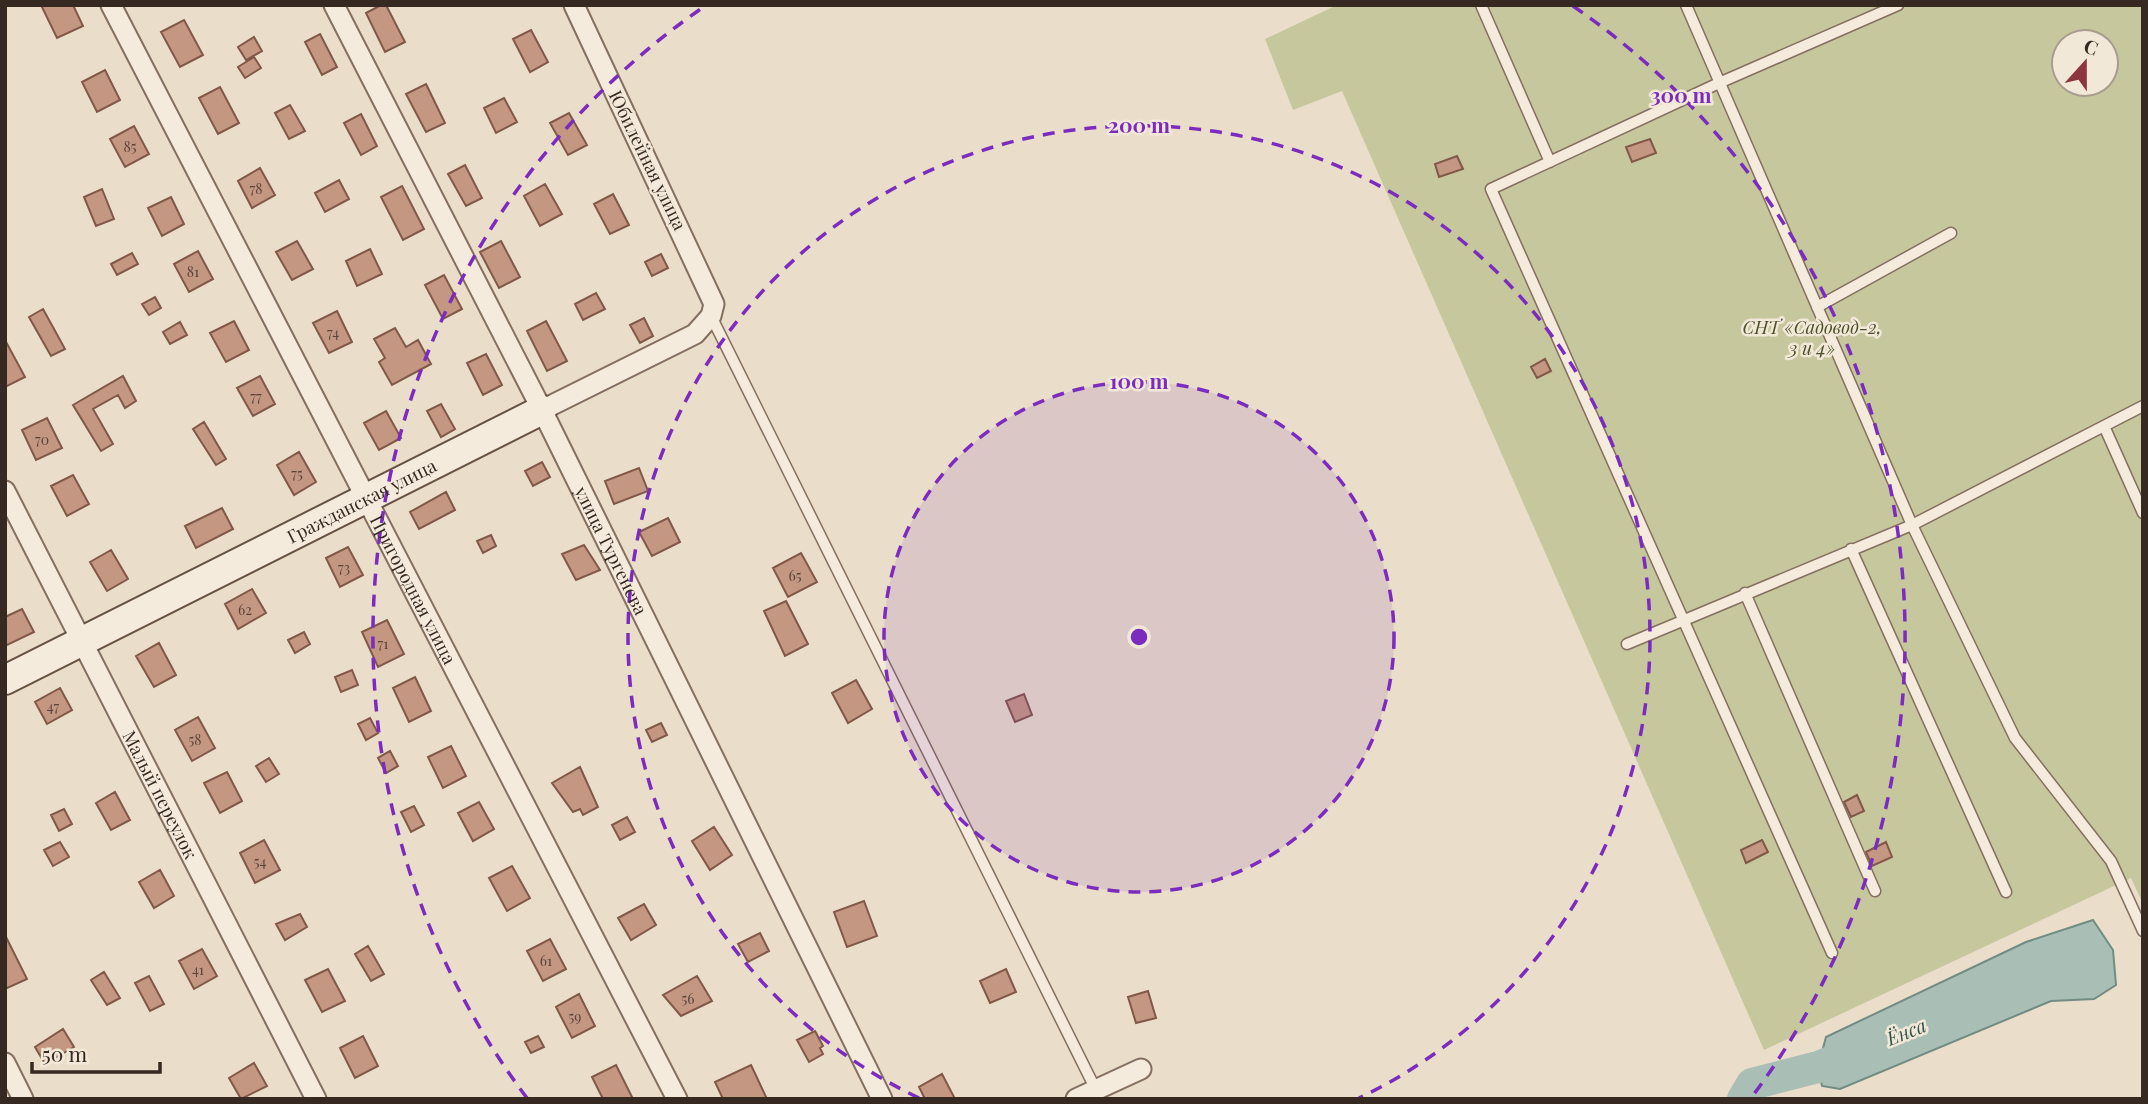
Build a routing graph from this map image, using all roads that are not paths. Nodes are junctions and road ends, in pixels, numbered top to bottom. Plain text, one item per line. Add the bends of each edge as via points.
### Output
1 (111, 5) edge
2 (334, 5) edge
3 (574, 5) edge
4 (1480, 5) edge
5 (1686, 5) edge
6 (1898, 5) edge
7 (1719, 82) junction
8 (1550, 162) junction
9 (1951, 233) dead end
10 (1817, 307) junction
11 (711, 316) junction
12 (2143, 406) edge
13 (542, 410) junction
14 (2104, 426) junction
15 (5, 491) edge
16 (367, 495) junction
17 (2143, 513) edge
18 (1912, 525) junction
19 (1851, 550) junction
20 (1745, 593) junction
21 (1683, 620) junction
22 (82, 641) junction
23 (1627, 644) dead end
24 (5, 680) edge
25 (1875, 891) dead end
26 (2006, 891) dead end
27 (2143, 931) edge
28 (1832, 953) dead end
29 (5, 1063) edge
30 (1141, 1069) dead end
31 (1096, 1090) junction
32 (23, 1099) edge
33 (316, 1099) edge
34 (677, 1099) edge
35 (882, 1099) edge
36 (1076, 1099) edge

1 - 16 street, Пригородная улица
2 - 13 street, улица Тургенева
3 - 11 street, Юбилейная улица via 711,292
4 - 8 lane
5 - 7 lane
6 - 7 lane
7 - 8 lane
7 - 10 lane
8 - 21 lane via 1491,189
9 - 10 lane
10 - 18 lane
11 - 13 street, Гражданская улица via 695,334
11 - 31 lane
12 - 14 lane
13 - 16 street, Гражданская улица
13 - 35 street, улица Тургенева
14 - 17 lane
14 - 18 lane
15 - 22 street, Малый переулок
16 - 22 street, Гражданская улица
16 - 34 street, Пригородная улица
18 - 19 lane
18 - 27 lane via 2015,738 2111,861
19 - 20 lane
19 - 26 lane
20 - 21 lane
20 - 25 lane
21 - 23 lane
21 - 28 lane
22 - 24 street, Гражданская улица
22 - 33 street, Малый переулок
29 - 32 street
30 - 31 street
31 - 36 street

